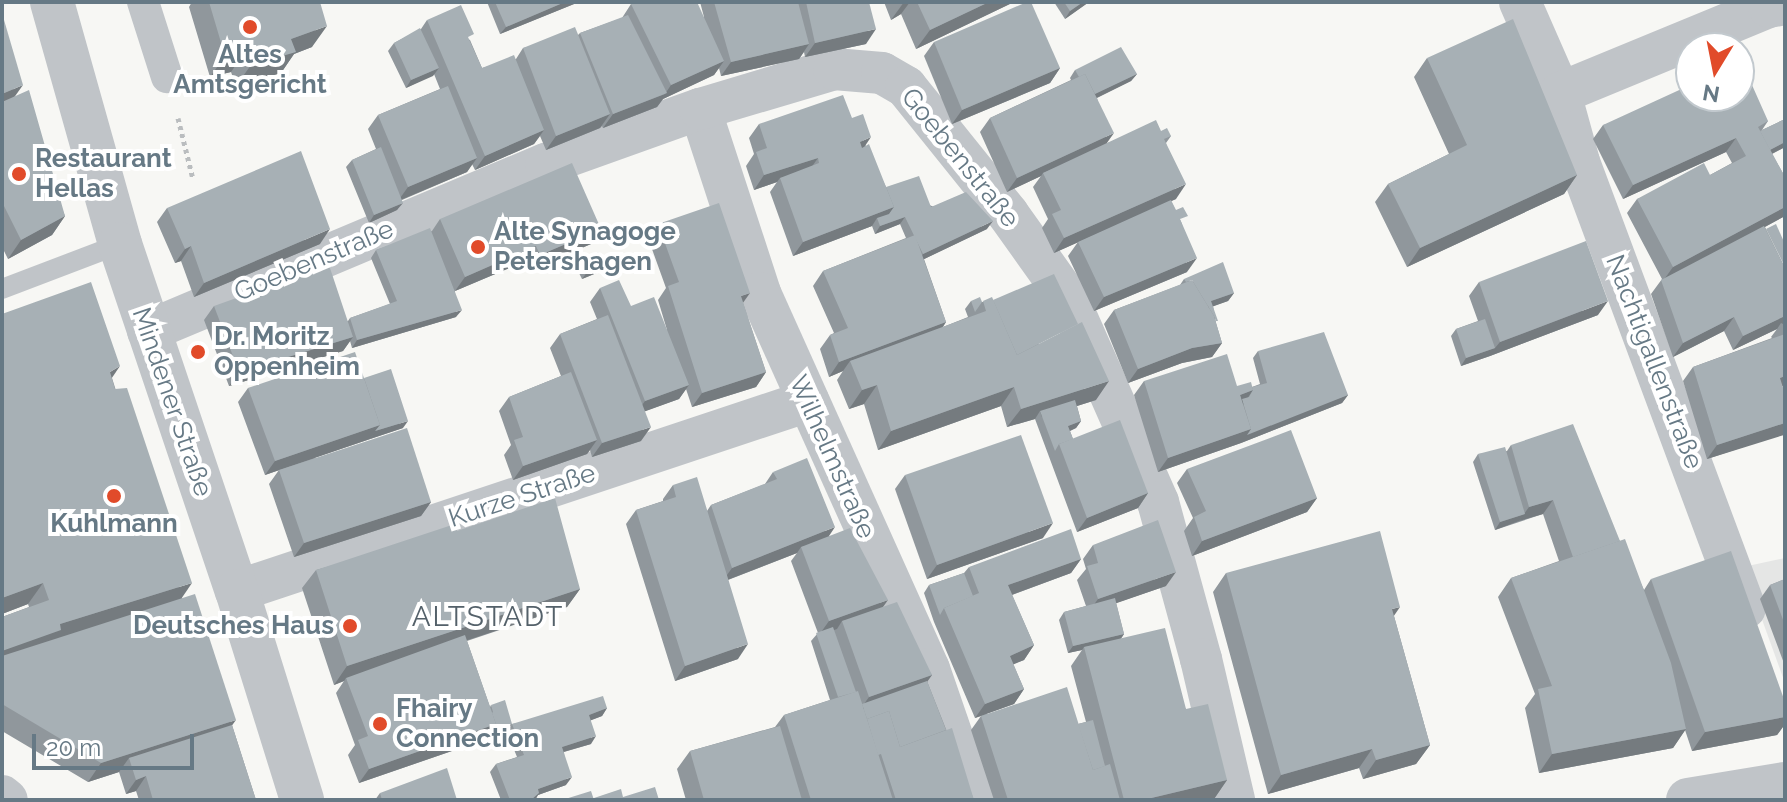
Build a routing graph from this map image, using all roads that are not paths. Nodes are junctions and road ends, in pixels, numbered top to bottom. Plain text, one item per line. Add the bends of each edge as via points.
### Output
1 (52, 2) edge
2 (143, 2) edge
3 (1520, 2) edge
4 (1785, 4) edge
5 (167, 77) road end
6 (1560, 93) junction
7 (700, 109) junction
8 (120, 244) junction
9 (2, 289) edge
10 (148, 331) junction
11 (808, 401) junction
12 (237, 591) junction
13 (1756, 640) edge
14 (1785, 784) edge
15 (2, 796) edge
16 (7, 800) edge
17 (302, 800) edge
18 (974, 800) edge
19 (1234, 800) edge
20 (1688, 800) edge

1 - 8 street, Mindener Straße
2 - 5 street
3 - 6 street, Nachtigallenstraße
4 - 6 street
6 - 13 street, Nachtigallenstraße via 1579,162
7 - 10 street, Goebenstraße via 546,164
7 - 11 street, Wilhelmstraße via 760,293
7 - 19 street, Goebenstraße via 834,69 882,73 906,87 1008,214 1068,298 1158,502
8 - 9 lane
8 - 10 street, Mindener Straße
10 - 12 street, Mindener Straße
11 - 12 street, Kurze Straße
11 - 18 street, Wilhelmstraße via 929,669
12 - 17 street, Mindener Straße
14 - 20 street
15 - 16 street

